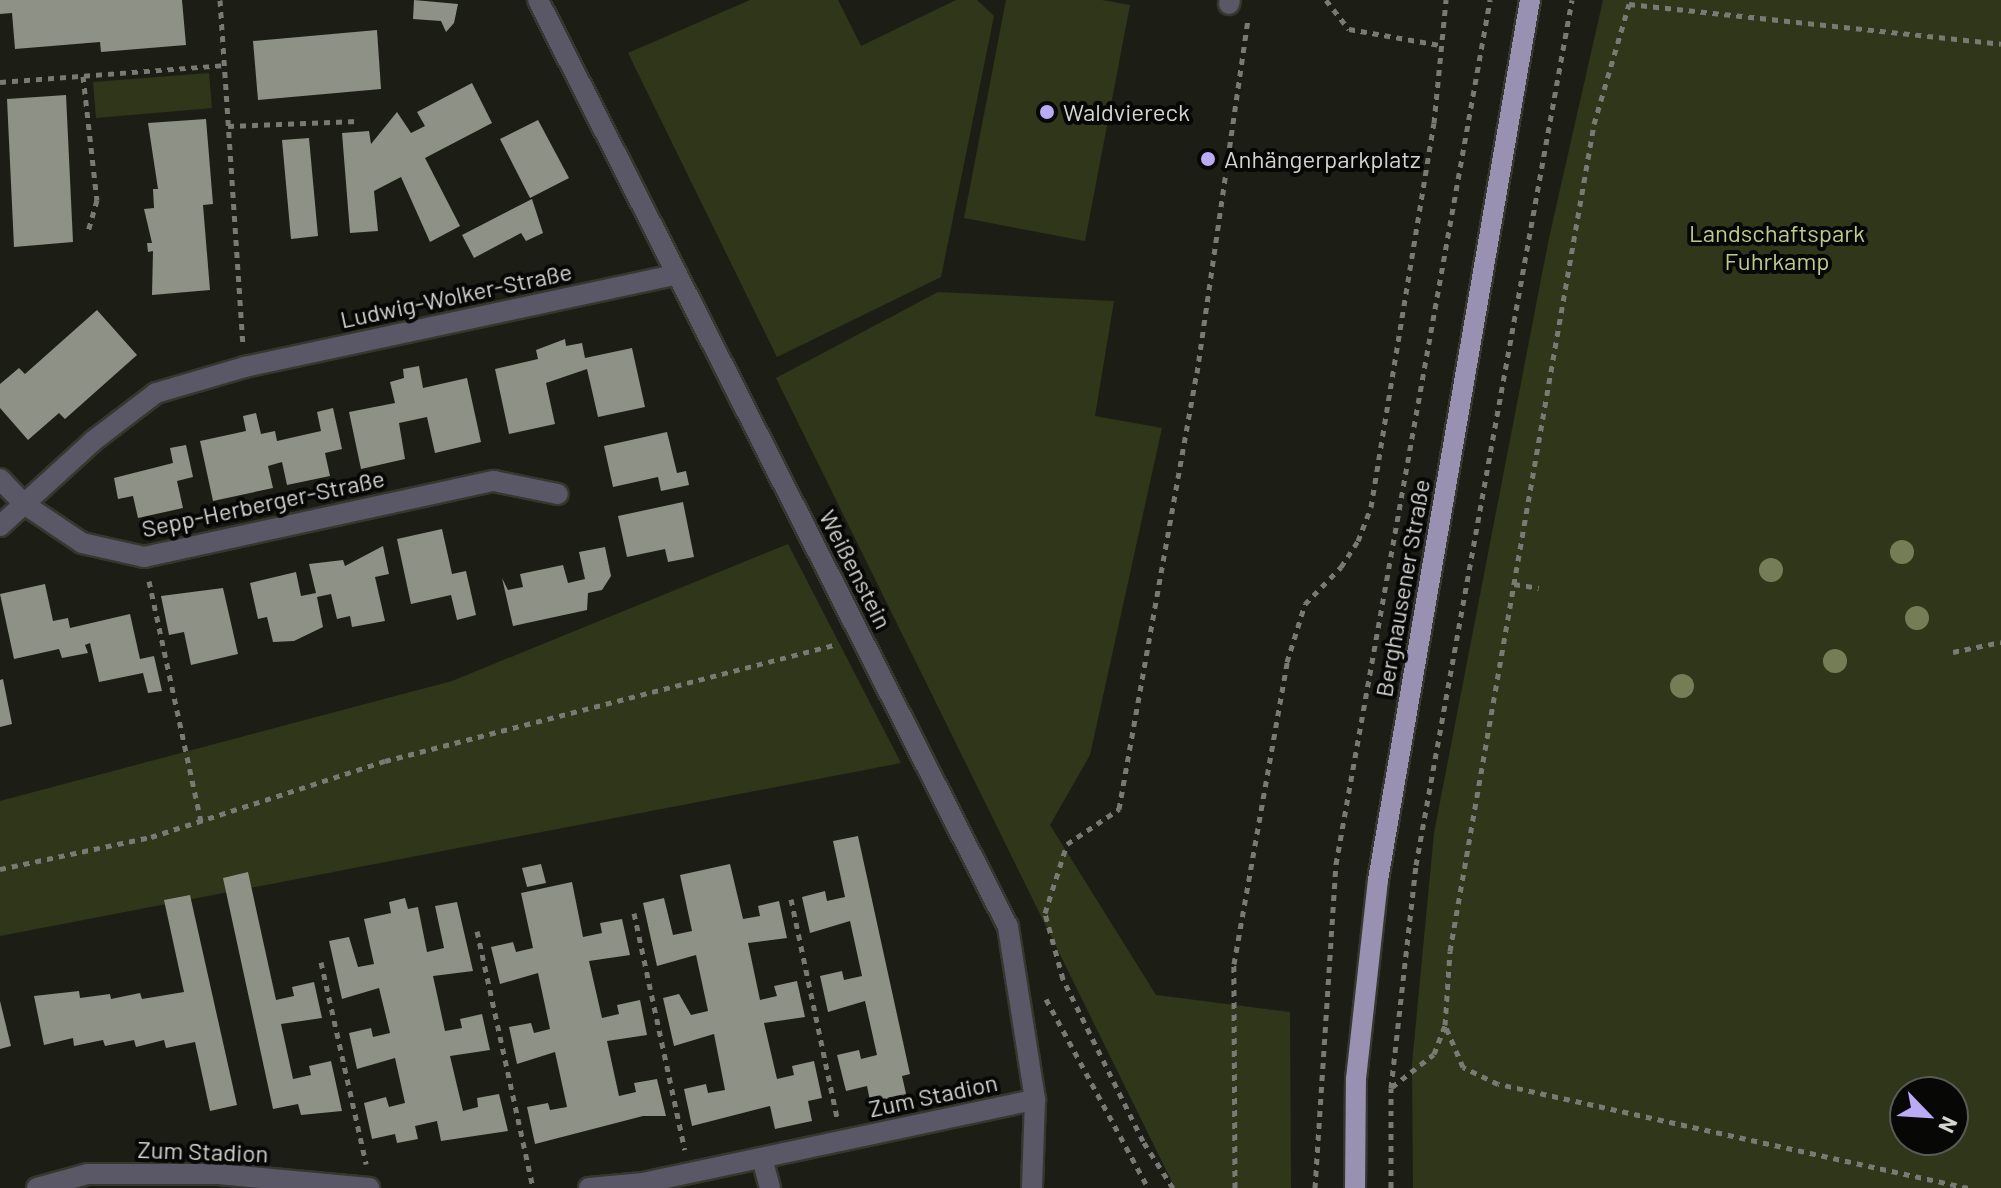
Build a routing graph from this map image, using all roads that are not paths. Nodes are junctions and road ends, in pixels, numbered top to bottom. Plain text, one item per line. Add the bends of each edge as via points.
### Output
1 (538, 0) edge
2 (1530, 0) edge
3 (677, 274) junction
4 (0, 479) edge
5 (558, 494) dead end
6 (24, 504) junction
7 (0, 526) edge
8 (1035, 1100) junction
9 (762, 1158) junction
10 (368, 1180) edge
11 (333, 1186) edge
12 (37, 1188) edge
13 (589, 1188) edge
14 (770, 1188) edge
15 (1032, 1188) edge
16 (1355, 1188) edge

1 - 3 street, Weißenstein
2 - 16 main road, Berghausener Straße via 1378,880 1356,1079
3 - 6 street, Ludwig-Wolker-Straße via 245,367 156,393
3 - 8 street, Weißenstein via 1008,927
4 - 6 street, Sepp-Herberger-Straße
5 - 6 street, Sepp-Herberger-Straße via 494,481 144,557 82,543
6 - 7 street, Ludwig-Wolker-Straße
8 - 9 street, Zum Stadion
8 - 15 street, Weißenstein
9 - 13 street, Zum Stadion
9 - 14 street
10 - 11 street, Zum Stadion
11 - 12 street, Zum Stadion via 218,1174 87,1174

